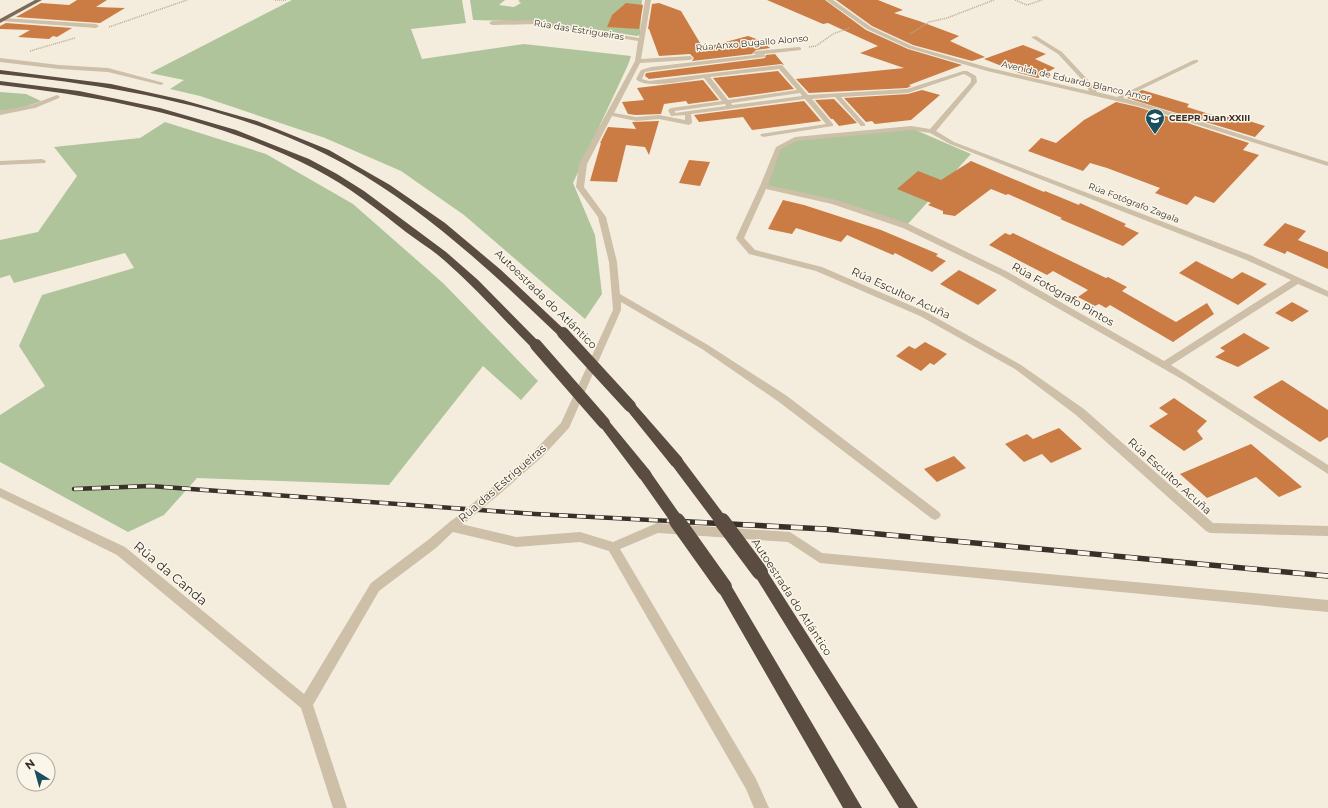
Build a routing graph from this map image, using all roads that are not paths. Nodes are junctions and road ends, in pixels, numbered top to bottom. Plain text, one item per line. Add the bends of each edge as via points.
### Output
1 (39, 0) edge
2 (648, 0) edge
3 (829, 0) edge
4 (2, 21) edge
5 (492, 23) dead end
6 (96, 26) dead end
7 (1034, 37) dead end
8 (642, 40) junction
9 (799, 49) road end
10 (763, 56) dead end
11 (0, 60) edge
12 (638, 61) junction
13 (1196, 61) dead end
14 (965, 68) junction
15 (0, 72) edge
16 (706, 76) junction
17 (2, 83) edge
18 (161, 83) dead end
19 (1094, 93) junction
20 (804, 94) junction
21 (836, 95) junction
22 (57, 97) dead end
23 (1119, 98) junction
24 (728, 104) junction
25 (0, 113) edge
26 (688, 113) junction
27 (610, 114) junction
28 (863, 125) dead end
29 (932, 131) junction
30 (763, 135) dead end
31 (42, 161) dead end
32 (0, 163) edge
33 (1328, 164) edge
34 (764, 186) junction
35 (1298, 280) junction
36 (1328, 294) edge
37 (616, 295) junction
38 (1164, 365) junction
39 (1328, 470) edge
40 (0, 492) edge
41 (935, 515) dead end
42 (455, 524) junction
43 (1328, 531) edge
44 (613, 548) junction
45 (1328, 606) edge
46 (306, 704) junction
47 (340, 808) edge
48 (762, 808) edge
49 (853, 808) edge
50 (908, 808) edge

1 - 4 main road
2 - 8 street, Rúa das Estrigueiras
3 - 14 street, Avenida de Eduardo Blanco Amor via 862,24 894,41
4 - 6 street
5 - 8 street, Rúa das Estrigueiras via 536,22
7 - 19 street via 1060,53
8 - 12 street, Rúa das Estrigueiras
9 - 12 street, Rúa Anxo Bugallo Alonso
10 - 16 street via 651,69 643,71 639,79 641,82 649,83
11 - 18 street via 59,68 108,70
12 - 27 street, Rúa das Estrigueiras
13 - 23 street
14 - 19 street, Avenida de Eduardo Blanco Amor via 989,70
14 - 21 street via 908,91
14 - 29 street via 974,77 974,82
15 - 50 highway, Autoestrada do Atlántico, bridge via 80,81 148,94 257,123 329,153 363,172 408,201 475,252 563,333 677,462 760,572
16 - 20 street via 781,67
16 - 24 street
17 - 49 highway, bridge via 127,102 238,133 307,162 341,181 386,211 453,263 536,346 645,474 724,587
19 - 23 street, Avenida de Eduardo Blanco Amor
20 - 21 street
20 - 24 street
20 - 30 street via 831,125
21 - 28 street
22 - 25 street via 33,107
23 - 33 street, Avenida de Eduardo Blanco Amor
24 - 26 street
24 - 26 street via 671,110 673,115
26 - 27 street via 689,122 659,117 636,119
27 - 37 street, Rúa das Estrigueiras via 583,164 580,187 602,217 613,262
29 - 34 street, Rúa Escultor Acuña via 911,128 795,139 778,148
29 - 35 street, Rúa Fotógrafo Zagala via 952,143 1241,254
31 - 32 street
34 - 38 street, Rúa Fotógrafo Pintos via 834,202 906,226 1003,273
34 - 43 street, Rúa Escultor Acuña via 740,238 752,252 819,269 923,314 1018,367 1080,412 1210,528
35 - 36 street, Rúa Fotógrafo Zagala
35 - 38 street
37 - 41 street via 705,347 783,400
37 - 42 street, Rúa das Estrigueiras, bridge via 617,310 565,424 538,454
38 - 39 street, Rúa Fotógrafo Pintos
40 - 46 street, Rúa da Canda via 121,551
42 - 44 street via 516,542 580,537
42 - 46 street, Rúa das Estrigueiras via 375,587
44 - 45 street via 657,528 790,537 820,558
44 - 48 street via 747,777
46 - 47 street

